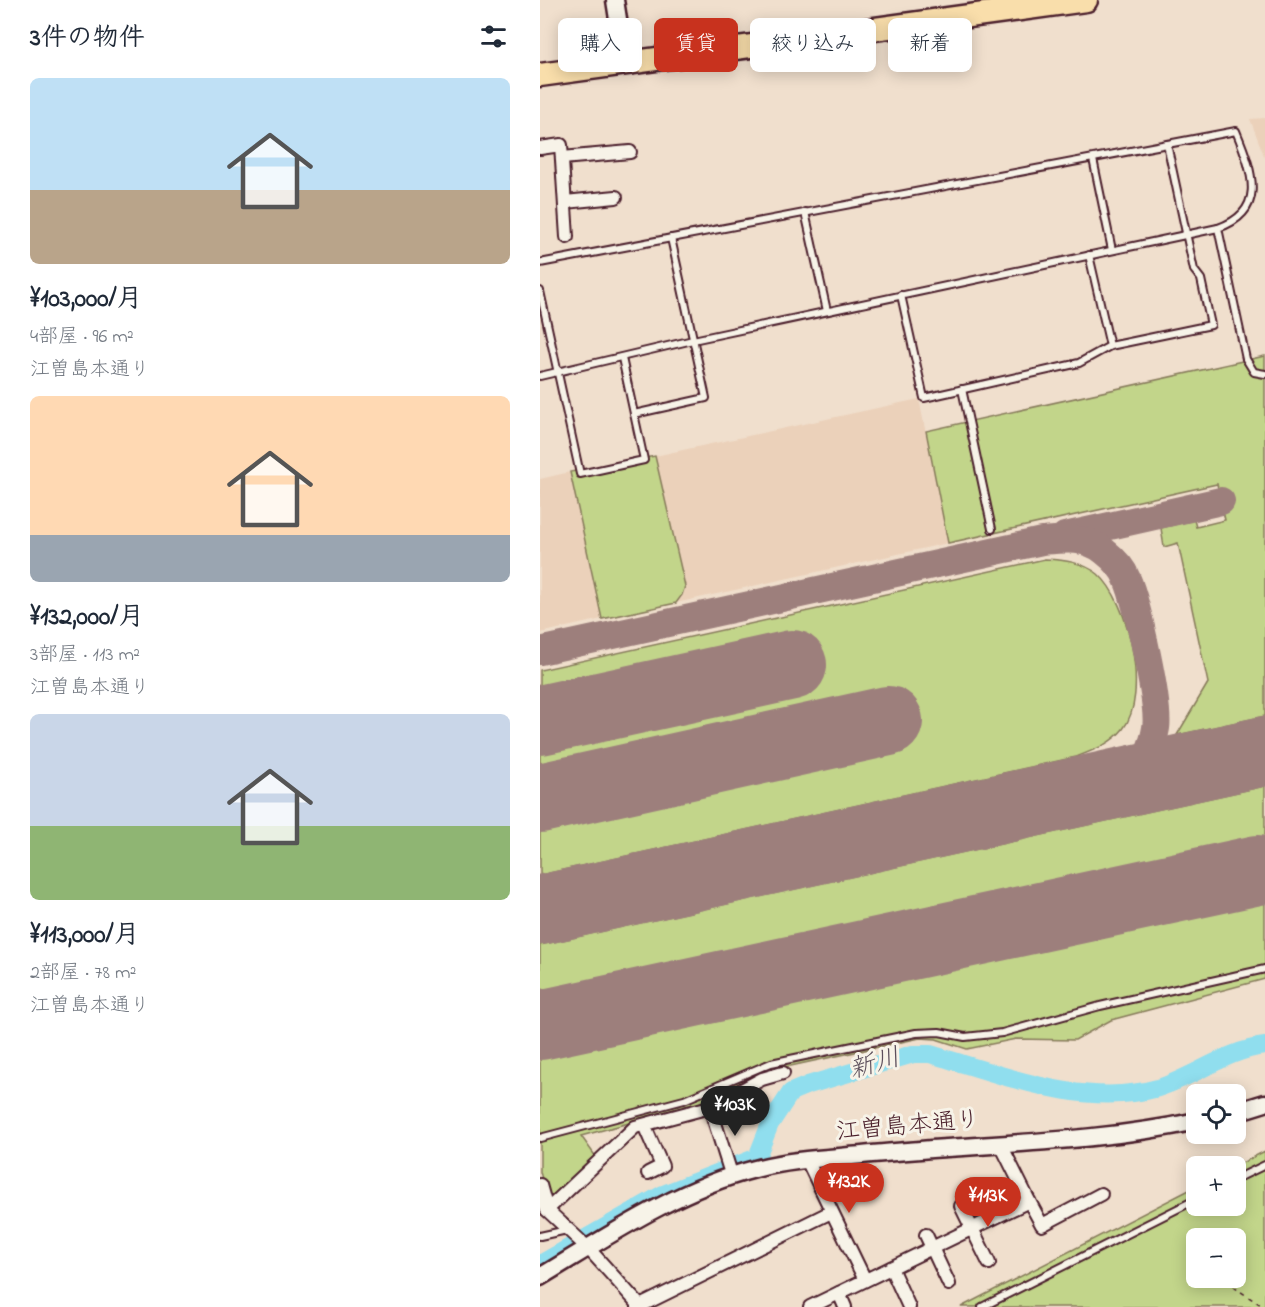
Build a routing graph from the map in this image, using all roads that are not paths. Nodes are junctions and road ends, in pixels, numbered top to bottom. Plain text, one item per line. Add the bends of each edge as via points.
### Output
1 (615, 0) edge
2 (1086, 0) edge
3 (618, 18) edge
4 (642, 62) edge
5 (563, 72) edge
6 (540, 75) edge
7 (1167, 144) junction
8 (540, 148) edge
9 (630, 152) dead end
10 (562, 158) junction
11 (1093, 159) junction
12 (1259, 193) dead end
13 (616, 197) dead end
14 (565, 202) junction
15 (1254, 210) dead end
16 (805, 212) junction
17 (1218, 228) junction
18 (1186, 235) junction
19 (567, 237) dead end
20 (671, 238) junction
21 (1112, 250) junction
22 (1089, 255) junction
23 (540, 263) edge
24 (540, 291) edge
25 (901, 295) junction
26 (827, 311) junction
27 (693, 340) junction
28 (1110, 346) junction
29 (622, 358) junction
30 (558, 372) junction
31 (1265, 374) edge
32 (540, 376) edge
33 (962, 389) junction
34 (634, 414) junction
35 (992, 529) dead end
36 (1265, 969) edge
37 (783, 1073) dead end
38 (1265, 1103) edge
39 (710, 1107) junction
40 (1246, 1109) edge
41 (1186, 1123) edge
42 (644, 1125) junction
43 (540, 1138) edge
44 (1000, 1143) junction
45 (807, 1160) junction
46 (1265, 1165) edge
47 (648, 1173) dead end
48 (1246, 1174) edge
49 (732, 1177) junction
50 (540, 1185) edge
51 (1101, 1194) dead end
52 (1029, 1201) junction
53 (1186, 1205) edge
54 (961, 1206) dead end
55 (546, 1210) junction
56 (831, 1212) junction
57 (972, 1228) junction
58 (567, 1230) junction
59 (926, 1235) dead end
60 (540, 1236) edge
61 (588, 1248) junction
62 (932, 1248) junction
63 (989, 1263) dead end
64 (891, 1268) junction
65 (540, 1276) edge
66 (865, 1280) junction
67 (949, 1284) dead end
68 (839, 1293) junction
69 (640, 1307) edge
70 (810, 1307) edge
71 (845, 1307) edge
72 (909, 1307) edge
73 (982, 1307) edge

1 - 3 street
2 - 4 highway
5 - 6 highway
7 - 11 lane
7 - 12 lane via 1236,131
7 - 18 lane
8 - 10 street via 561,145
9 - 10 street
10 - 14 street
11 - 16 lane
11 - 21 lane
13 - 14 street
14 - 19 street
15 - 17 lane via 1239,223
16 - 20 lane
16 - 26 lane
17 - 18 lane
17 - 31 lane via 1246,359 1254,372
18 - 21 lane
18 - 28 lane via 1211,325
20 - 23 lane
20 - 27 lane
21 - 22 lane
22 - 25 lane
22 - 28 lane
24 - 30 lane
25 - 26 lane
25 - 33 lane via 924,398
26 - 27 lane
27 - 29 lane
27 - 34 lane via 706,398
28 - 33 lane via 1079,363
29 - 30 lane
29 - 34 lane
30 - 32 lane
30 - 34 lane via 580,474 644,460
33 - 35 lane
36 - 43 lane via 1100,1006 1002,1033 915,1033 771,1063 684,1100
37 - 39 street via 762,1078
38 - 40 street
39 - 42 street
39 - 49 street
41 - 44 street, 江曽島本通り via 1113,1134
42 - 47 street via 662,1166
42 - 55 street via 635,1127
44 - 45 street, 江曽島本通り
44 - 52 street
45 - 49 street, 江曽島本通り
45 - 56 street
46 - 48 lane
49 - 61 street, 江曽島本通り via 669,1202
50 - 55 street
51 - 52 street via 1042,1225
52 - 57 street
53 - 73 lane
54 - 57 street
55 - 58 street
56 - 66 street
56 - 69 street
57 - 62 street
57 - 63 street
58 - 60 lane
58 - 61 street
59 - 62 street
61 - 65 street, 江曽島本通り
61 - 69 street
62 - 64 street
62 - 67 street
64 - 66 street
64 - 72 street
66 - 68 street
68 - 70 street
68 - 71 street

